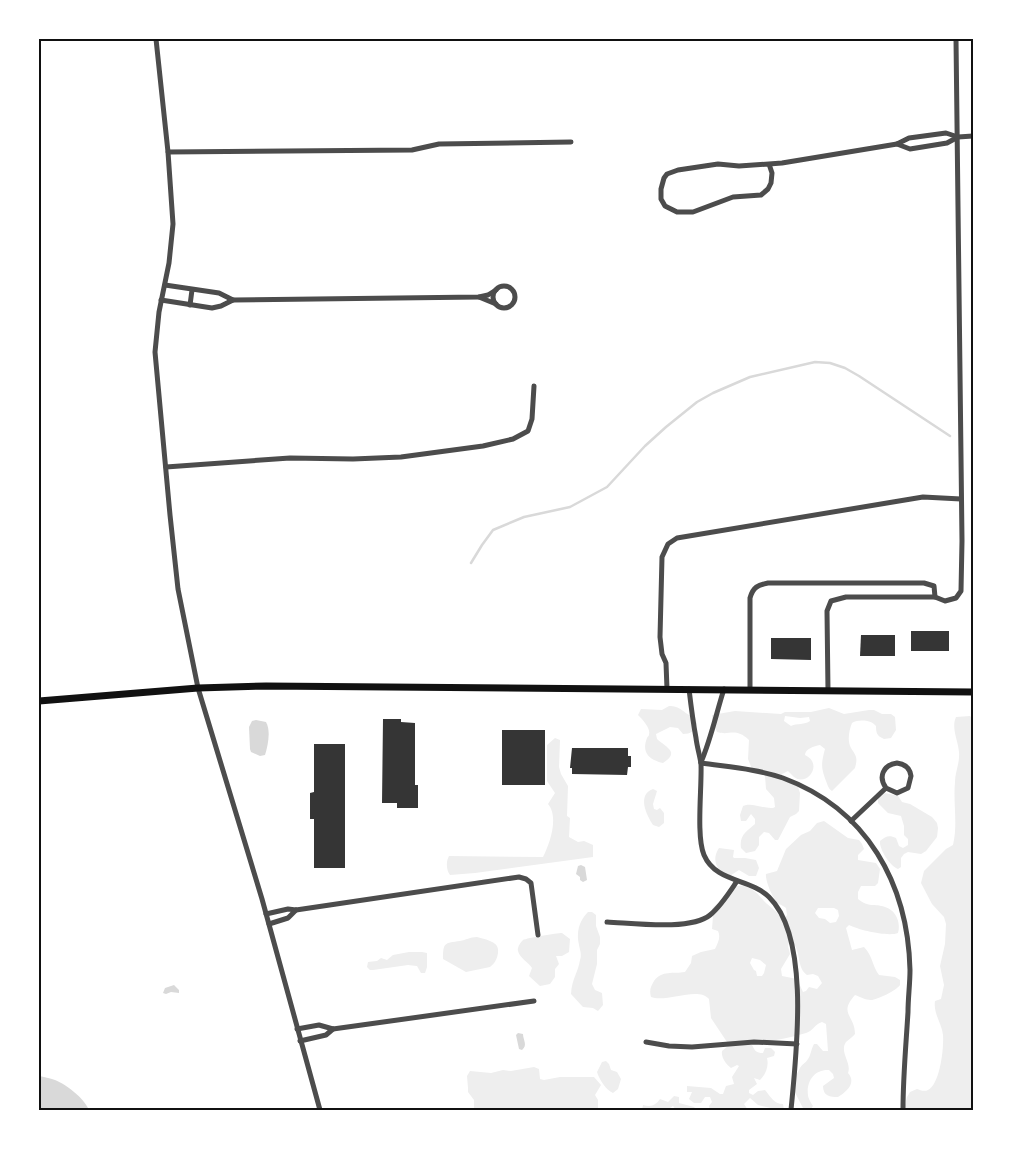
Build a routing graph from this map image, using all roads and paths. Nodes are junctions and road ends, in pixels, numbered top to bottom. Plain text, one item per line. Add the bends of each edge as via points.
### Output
1 (156, 39) edge
2 (956, 39) edge
3 (973, 136) edge
4 (958, 137) junction
5 (571, 142) dead end
6 (897, 144) junction
7 (168, 152) junction
8 (769, 164) junction
9 (164, 285) junction
10 (192, 290) junction
11 (496, 290) junction
12 (479, 297) junction
13 (161, 300) junction
14 (233, 300) junction
15 (496, 304) junction
16 (190, 305) junction
17 (534, 386) dead end
18 (166, 467) junction
19 (961, 499) junction
20 (935, 597) junction
21 (198, 688) junction
22 (667, 689) junction
23 (724, 689) junction
24 (689, 690) junction
25 (750, 690) junction
26 (828, 691) junction
27 (973, 692) edge
28 (39, 701) edge
29 (701, 763) junction
30 (886, 788) junction
31 (852, 821) junction
32 (737, 881) junction
33 (296, 910) junction
34 (266, 914) junction
35 (607, 922) dead end
36 (269, 924) junction
37 (538, 935) dead end
38 (534, 1001) dead end
39 (297, 1029) junction
40 (333, 1029) junction
41 (300, 1041) junction
42 (646, 1042) dead end
43 (797, 1044) junction
44 (320, 1110) edge
45 (791, 1110) edge
46 (903, 1110) edge

1 - 7 street
2 - 4 street
3 - 4 street
4 - 6 street via 946,133 909,138
4 - 6 street via 947,143 910,148
4 - 19 street
5 - 7 street via 439,144 412,150
6 - 8 street
7 - 9 street via 173,224
8 - 8 street via 718,164 678,170 664,178 662,199 665,206 677,212 693,212 733,197 761,195 771,183
9 - 10 street
9 - 13 street
10 - 14 street via 219,293
10 - 16 street
11 - 12 street
11 - 15 street
11 - 15 street via 508,286 514,291 515,298 506,307
12 - 14 street
12 - 15 street
13 - 16 street
13 - 18 street via 155,352
14 - 16 street via 212,308
17 - 18 street via 528,431 513,439 483,446 401,457 290,458
18 - 21 street via 178,589
19 - 20 street via 961,591 956,598 945,601
19 - 22 street via 914,499 677,538 668,544 662,557 660,637
20 - 25 street via 934,586 924,582 768,583 755,588 750,598
20 - 26 street via 846,597 831,601 827,611
21 - 22 main road
21 - 28 main road
21 - 34 street
22 - 24 main road
23 - 24 main road
23 - 25 main road
23 - 29 street
24 - 29 street
25 - 26 main road
26 - 27 main road
29 - 31 street via 782,778 820,796
29 - 32 street via 702,850 712,868
30 - 30 street via 897,793 908,788 911,776 908,768 897,763 885,768 882,780
30 - 31 street
31 - 46 street via 886,867 906,927 910,972
32 - 35 street via 724,901 701,921 682,924
32 - 43 street via 769,896 783,917 797,974
33 - 34 street
33 - 36 street via 288,918
33 - 37 street via 519,877 530,883
34 - 36 street
36 - 39 street
38 - 40 street
39 - 40 street via 319,1025
39 - 41 street
40 - 41 street
41 - 44 street
42 - 43 street via 692,1047 754,1042
43 - 45 street

